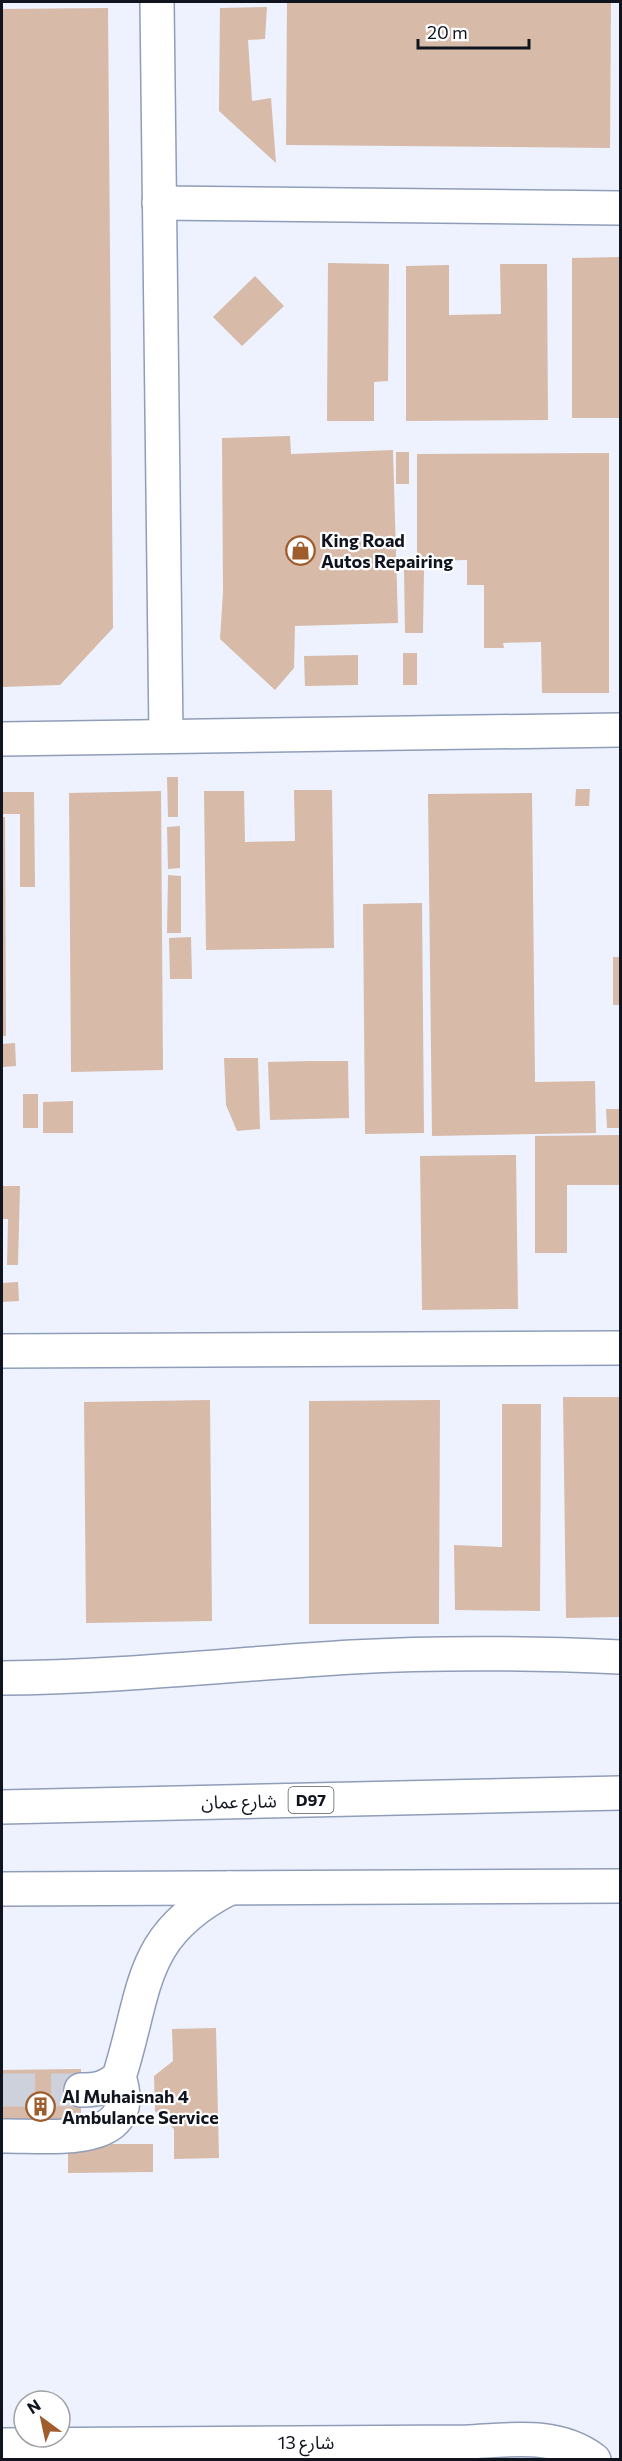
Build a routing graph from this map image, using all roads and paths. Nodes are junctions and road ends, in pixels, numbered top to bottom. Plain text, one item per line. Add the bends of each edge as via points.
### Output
1 (157, 2) edge
2 (159, 203) junction
3 (621, 208) edge
4 (621, 730) edge
5 (166, 735) junction
6 (2, 739) edge
7 (621, 1348) edge
8 (2, 1352) edge
9 (621, 1657) edge
10 (2, 1678) edge
11 (621, 1793) edge
12 (2, 1807) edge
13 (621, 1886) edge
14 (577, 1887) junction
15 (230, 1888) junction
16 (2, 1889) edge
17 (621, 1902) edge
18 (120, 2077) junction
19 (81, 2090) tunnel mouth
20 (2, 2136) edge
21 (467, 2442) junction
22 (2, 2445) edge
23 (97, 2452) edge
24 (515, 2460) edge
25 (594, 2460) edge

1 - 2 street
2 - 3 street
2 - 5 street
4 - 5 street
5 - 6 street
7 - 8 street
9 - 10 street via 536,1653 354,1657
11 - 12 street, شارع عمان / D97
13 - 14 street
14 - 15 street
14 - 17 street
15 - 16 street
15 - 18 street via 203,1902 161,1943 148,1970
18 - 19 street via 99,2090
18 - 20 street via 126,2095 121,2113 109,2127 91,2133
21 - 23 street, شارع 13
21 - 24 street, شارع 13
21 - 25 street, شارع 13 via 554,2441 581,2450
22 - 23 street, شارع 13

